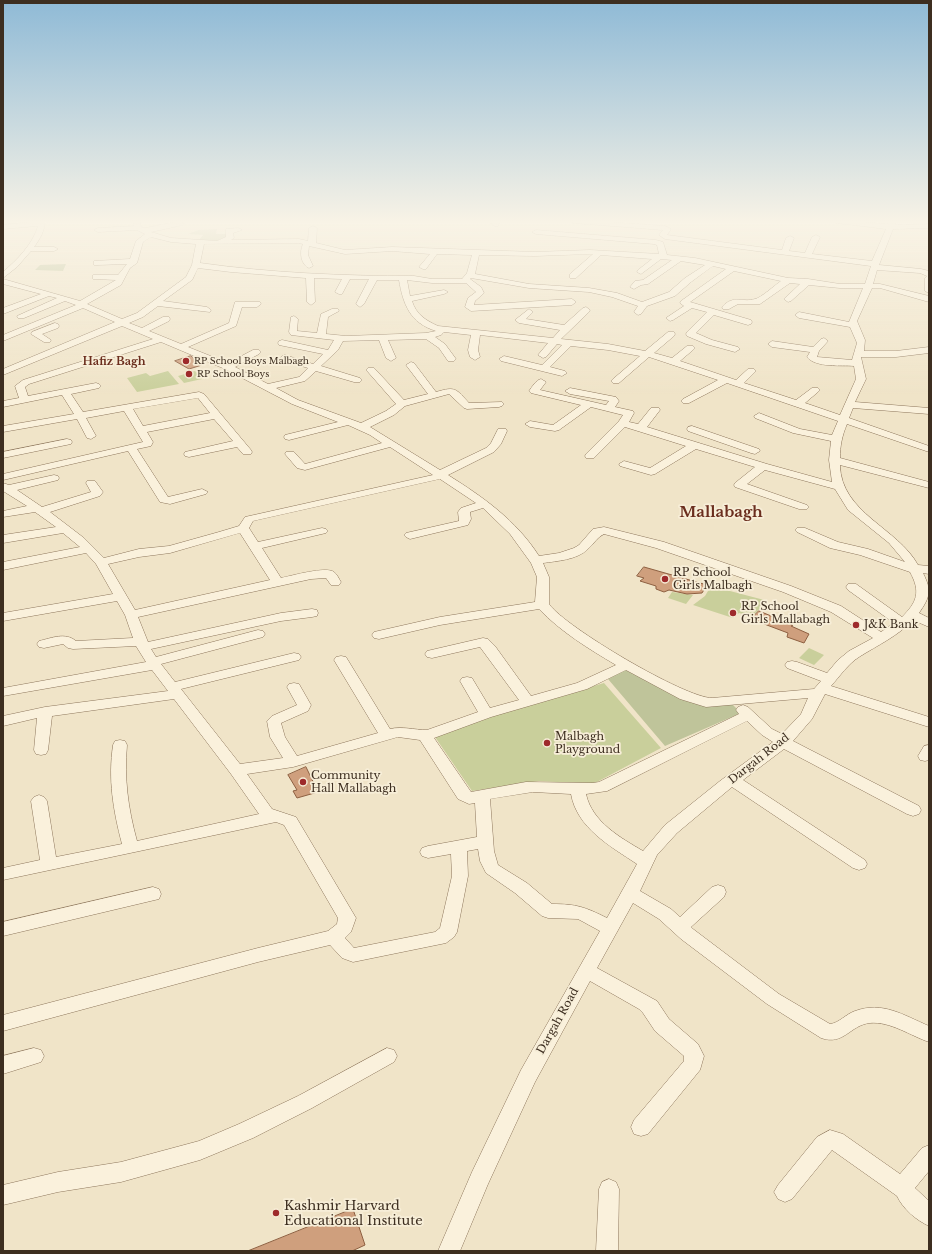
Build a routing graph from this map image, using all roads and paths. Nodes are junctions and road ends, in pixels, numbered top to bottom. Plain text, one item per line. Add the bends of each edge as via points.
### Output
1 (120, 280) edge
2 (187, 280) edge
3 (310, 280) edge
4 (346, 280) edge
5 (373, 280) edge
6 (403, 280) edge
7 (423, 280) edge
8 (450, 280) edge
9 (470, 280) edge
10 (483, 280) edge
11 (650, 280) edge
12 (689, 280) edge
13 (716, 280) edge
14 (788, 280) joint
15 (871, 280) edge
16 (929, 280) edge
17 (4, 282) edge
18 (808, 282) junction
19 (869, 285) junction
20 (634, 287) dead end
21 (340, 292) dead end
22 (444, 292) dead end
23 (48, 294) junction
24 (927, 296) edge
25 (65, 298) junction
26 (788, 298) dead end
27 (407, 299) junction
28 (311, 302) dead end
29 (572, 302) dead end
30 (156, 303) junction
31 (257, 304) dead end
32 (360, 304) dead end
33 (642, 305) junction
34 (86, 306) junction
35 (690, 306) junction
36 (726, 307) dead end
37 (921, 308) dead end
38 (207, 310) dead end
39 (586, 310) dead end
40 (3, 311) edge
41 (335, 311) dead end
42 (529, 312) dead end
43 (712, 312) junction
44 (638, 313) dead end
45 (799, 315) dead end
46 (21, 316) dead end
47 (670, 318) dead end
48 (166, 319) dead end
49 (294, 319) dead end
50 (748, 322) dead end
51 (123, 323) junction
52 (853, 325) junction
53 (566, 328) junction
54 (442, 329) junction
55 (142, 331) junction
56 (476, 332) junction
57 (671, 334) dead end
58 (321, 336) junction
59 (428, 336) junction
60 (3, 338) edge
61 (340, 338) junction
62 (162, 339) junction
63 (383, 339) junction
64 (47, 340) dead end
65 (554, 340) junction
66 (824, 341) dead end
67 (569, 342) junction
68 (282, 343) dead end
69 (772, 344) dead end
70 (181, 346) junction
71 (690, 348) dead end
72 (735, 349) dead end
73 (815, 350) junction
74 (929, 350) edge
75 (256, 352) dead end
76 (330, 353) junction
77 (648, 354) junction
78 (543, 355) dead end
79 (475, 357) dead end
80 (285, 358) dead end
81 (392, 358) dead end
82 (450, 359) dead end
83 (504, 359) dead end
84 (857, 359) junction
85 (674, 361) junction
86 (411, 365) dead end
87 (228, 366) junction
88 (315, 368) junction
89 (544, 368) junction
90 (371, 370) dead end
91 (751, 371) dead end
92 (3, 372) edge
93 (562, 373) dead end
94 (727, 379) junction
95 (357, 380) dead end
96 (616, 381) dead end
97 (541, 382) dead end
98 (738, 383) junction
99 (96, 386) dead end
100 (268, 387) junction
101 (815, 390) dead end
102 (570, 391) dead end
103 (65, 392) junction
104 (434, 395) junction
105 (24, 400) junction
106 (686, 401) dead end
107 (3, 404) edge
108 (402, 404) junction
109 (499, 404) dead end
110 (589, 404) junction
111 (798, 404) junction
112 (849, 405) junction
113 (126, 407) junction
114 (609, 408) junction
115 (655, 410) dead end
116 (929, 411) edge
117 (217, 415) junction
118 (80, 416) junction
119 (759, 416) dead end
120 (844, 420) junction
121 (349, 422) junction
122 (623, 423) junction
123 (530, 424) dead end
124 (362, 427) junction
125 (641, 428) junction
126 (3, 429) edge
127 (692, 429) dead end
128 (140, 430) junction
129 (502, 431) dead end
130 (91, 436) dead end
131 (289, 438) dead end
132 (836, 439) junction
133 (67, 442) dead end
134 (728, 442) junction
135 (239, 443) junction
136 (390, 444) junction
137 (693, 446) junction
138 (131, 448) junction
139 (929, 449) edge
140 (755, 451) dead end
141 (247, 452) dead end
142 (716, 452) junction
143 (189, 454) dead end
144 (290, 454) dead end
145 (3, 455) edge
146 (590, 456) dead end
147 (834, 460) junction
148 (624, 464) dead end
149 (763, 466) junction
150 (440, 476) junction
151 (54, 478) dead end
152 (91, 483) dead end
153 (5, 484) edge
154 (929, 485) edge
155 (839, 487) junction
156 (202, 492) dead end
157 (485, 504) junction
158 (803, 507) dead end
159 (38, 510) junction
160 (3, 514) edge
161 (243, 528) junction
162 (64, 529) junction
163 (801, 530) dead end
164 (322, 531) dead end
165 (410, 535) dead end
166 (3, 539) edge
167 (256, 546) junction
168 (88, 550) junction
169 (534, 560) junction
170 (101, 562) junction
171 (3, 566) edge
172 (920, 569) edge
173 (277, 581) junction
174 (335, 582) dead end
175 (852, 587) dead end
176 (121, 596) junction
177 (926, 598) edge
178 (543, 605) junction
179 (312, 613) dead end
180 (131, 615) junction
181 (3, 617) edge
182 (907, 619) junction
183 (929, 622) edge
184 (258, 634) dead end
185 (379, 635) dead end
186 (882, 638) junction
187 (44, 644) dead end
188 (142, 645) junction
189 (432, 654) dead end
190 (294, 657) dead end
191 (340, 660) dead end
192 (154, 664) junction
193 (626, 665) junction
194 (792, 665) dead end
195 (467, 681) dead end
196 (294, 687) dead end
197 (823, 687) junction
198 (175, 691) junction
199 (3, 692) edge
200 (527, 701) junction
201 (734, 702) junction
202 (45, 712) junction
203 (486, 714) junction
204 (748, 716) junction
205 (3, 721) edge
206 (929, 722) edge
207 (386, 734) junction
208 (424, 735) junction
209 (783, 742) junction
210 (120, 745) dead end
211 (42, 750) dead end
212 (293, 762) junction
213 (236, 770) junction
214 (732, 780) junction
215 (578, 789) junction
216 (482, 796) junction
217 (39, 801) dead end
218 (913, 810) dead end
219 (273, 816) junction
220 (486, 841) junction
221 (459, 846) junction
222 (131, 848) junction
223 (428, 852) dead end
224 (645, 861) junction
225 (859, 864) dead end
226 (49, 865) junction
227 (3, 874) edge
228 (718, 892) dead end
229 (630, 893) junction
230 (153, 894) dead end
231 (680, 927) junction
232 (610, 928) junction
233 (3, 929) edge
234 (334, 937) junction
235 (587, 971) junction
236 (3, 1023) edge
237 (929, 1034) edge
238 (34, 1056) dead end
239 (388, 1056) dead end
240 (3, 1065) edge
241 (641, 1127) dead end
242 (929, 1155) edge
243 (609, 1188) dead end
244 (904, 1189) junction
245 (785, 1192) dead end
246 (3, 1195) edge
247 (929, 1215) edge
248 (449, 1251) edge
249 (607, 1251) edge

1 - 34 street
2 - 30 street
3 - 28 street
4 - 21 street
5 - 32 street
6 - 27 street
7 - 8 street
9 - 29 street via 480,290 480,293 471,300 471,308
10 - 33 street via 590,290
11 - 20 street
12 - 33 street via 672,294
13 - 35 street via 684,302
14 - 18 street
14 - 36 street via 757,302 737,301
15 - 19 street
16 - 24 street
17 - 23 street
18 - 19 street via 840,286
18 - 26 street
19 - 24 street
19 - 52 street
22 - 27 street
23 - 25 street
23 - 40 street
24 - 37 street
25 - 34 street
25 - 46 street
27 - 54 street via 413,314 430,326
30 - 38 street
30 - 51 street
31 - 70 street via 238,304 233,324
33 - 44 street
34 - 51 street
34 - 60 street
34 - 64 street via 35,334
35 - 43 street
35 - 47 street
39 - 53 street
41 - 58 street via 324,316
42 - 53 street via 519,320
43 - 50 street
43 - 72 street via 690,334
45 - 52 street
48 - 55 street
49 - 58 street via 294,333
51 - 55 street
51 - 92 street
52 - 84 street, Dargah Road via 862,345
53 - 65 street
54 - 56 street
54 - 59 street
55 - 62 street
56 - 65 street
56 - 79 street via 473,350
57 - 77 street
58 - 61 street
59 - 63 street
59 - 82 street via 442,346
61 - 63 street
61 - 76 street
62 - 70 street
62 - 105 street via 26,382 20,386
63 - 81 street
65 - 67 street
65 - 78 street
66 - 73 street
67 - 77 street
67 - 89 street
68 - 76 street
69 - 73 street
70 - 87 street
71 - 85 street
73 - 84 street via 812,357 816,360
74 - 84 street
75 - 87 street
76 - 88 street
77 - 85 street
77 - 96 street
80 - 88 street
83 - 89 street
84 - 112 street, Dargah Road via 861,379
85 - 94 street
86 - 104 street
87 - 100 street
88 - 95 street
88 - 100 street via 302,380
89 - 93 street
90 - 108 street
91 - 98 street
94 - 98 street
94 - 106 street
97 - 110 street via 534,391
98 - 111 street
99 - 103 street
100 - 121 street via 295,402
101 - 111 street
102 - 114 street via 613,399
103 - 105 street
103 - 118 street
104 - 108 street
104 - 109 street via 452,391 469,407
105 - 107 street
108 - 124 street
110 - 114 street
110 - 123 street via 555,428
111 - 120 street
112 - 116 street
112 - 120 street, Dargah Road
113 - 117 street via 199,395
113 - 118 street
113 - 128 street
114 - 122 street via 628,413
115 - 125 street
117 - 128 street
117 - 135 street
118 - 126 street
118 - 130 street
119 - 132 street via 797,431
120 - 132 street, Dargah Road
120 - 139 street
121 - 124 street
121 - 131 street
122 - 125 street
122 - 146 street
124 - 136 street
125 - 137 street
127 - 134 street
128 - 138 street via 148,442
129 - 150 street via 490,450
132 - 147 street, Dargah Road
133 - 145 street
134 - 140 street
134 - 142 street
135 - 141 street
135 - 143 street
136 - 144 street via 305,467
136 - 150 street
137 - 142 street
137 - 148 street via 651,472
138 - 153 street
138 - 156 street via 164,500
142 - 149 street
147 - 154 street
147 - 155 street, Dargah Road
149 - 155 street
149 - 158 street via 739,485
150 - 157 street via 465,489
150 - 161 street via 256,517 249,519
151 - 153 street
152 - 159 street via 96,494
153 - 159 street
155 - 172 street, Dargah Road via 852,508 897,545
157 - 165 street via 466,510 464,523
157 - 169 street via 513,531
159 - 160 street
159 - 162 street
161 - 167 street
161 - 170 street via 185,546
162 - 166 street
162 - 168 street
163 - 172 street via 834,545
164 - 167 street
167 - 173 street
168 - 170 street
168 - 171 street
169 - 178 street via 544,584 541,598
169 - 186 street via 578,551 598,531 604,530 660,545 787,589 836,609
170 - 176 street
172 - 177 street, Dargah Road
173 - 174 street via 324,573 329,574
173 - 180 street
175 - 182 street
176 - 180 street
176 - 181 street
177 - 182 street, Dargah Road
178 - 185 street via 408,626
178 - 193 street via 566,626
179 - 188 street
180 - 188 street
182 - 183 street
182 - 186 street, Dargah Road
184 - 192 street
186 - 197 street, Dargah Road via 843,663
187 - 188 street via 66,639 73,645
188 - 192 street
189 - 200 street via 483,642
190 - 198 street
191 - 207 street
192 - 198 street
192 - 199 street
193 - 200 street via 582,686
193 - 201 street via 685,696 702,702
194 - 197 street
195 - 203 street
196 - 212 street via 303,701 303,708 274,722 276,733
197 - 201 street
197 - 206 street
197 - 209 street, Dargah Road via 807,716
198 - 202 street
198 - 213 street
200 - 203 street
201 - 204 street
202 - 205 street
202 - 211 street
203 - 208 street
204 - 209 street
204 - 215 street via 610,784 594,789
207 - 208 street via 403,732
207 - 212 street
208 - 216 street via 463,794 470,798
209 - 214 street, Dargah Road
209 - 218 street
210 - 222 street via 117,773 119,800
212 - 213 street
213 - 219 street via 266,812
214 - 224 street, Dargah Road via 671,829
214 - 225 street
215 - 216 street via 524,788
215 - 224 street via 584,810 601,830
216 - 220 street
217 - 226 street
219 - 222 street
219 - 234 street via 290,821 346,918 347,924 343,931
220 - 221 street
220 - 232 street via 488,861 492,869 521,888 541,907 548,911 582,913
221 - 223 street
221 - 234 street via 460,876 448,932 445,935 353,955
222 - 226 street
224 - 229 street, Dargah Road
226 - 227 street
228 - 231 street
229 - 231 street via 665,914
229 - 232 street, Dargah Road
230 - 233 street
231 - 237 street via 773,999 828,1032 835,1032 858,1018 882,1015
232 - 235 street, Dargah Road
234 - 236 street
235 - 241 street via 645,1004 662,1025 691,1050 694,1056 693,1064
235 - 248 street, Dargah Road via 528,1076 479,1179
238 - 240 street
239 - 246 street via 305,1102 200,1150 121,1172 58,1182
242 - 244 street via 905,1184
243 - 249 street
244 - 245 street via 836,1141 830,1140
244 - 247 street via 908,1197

